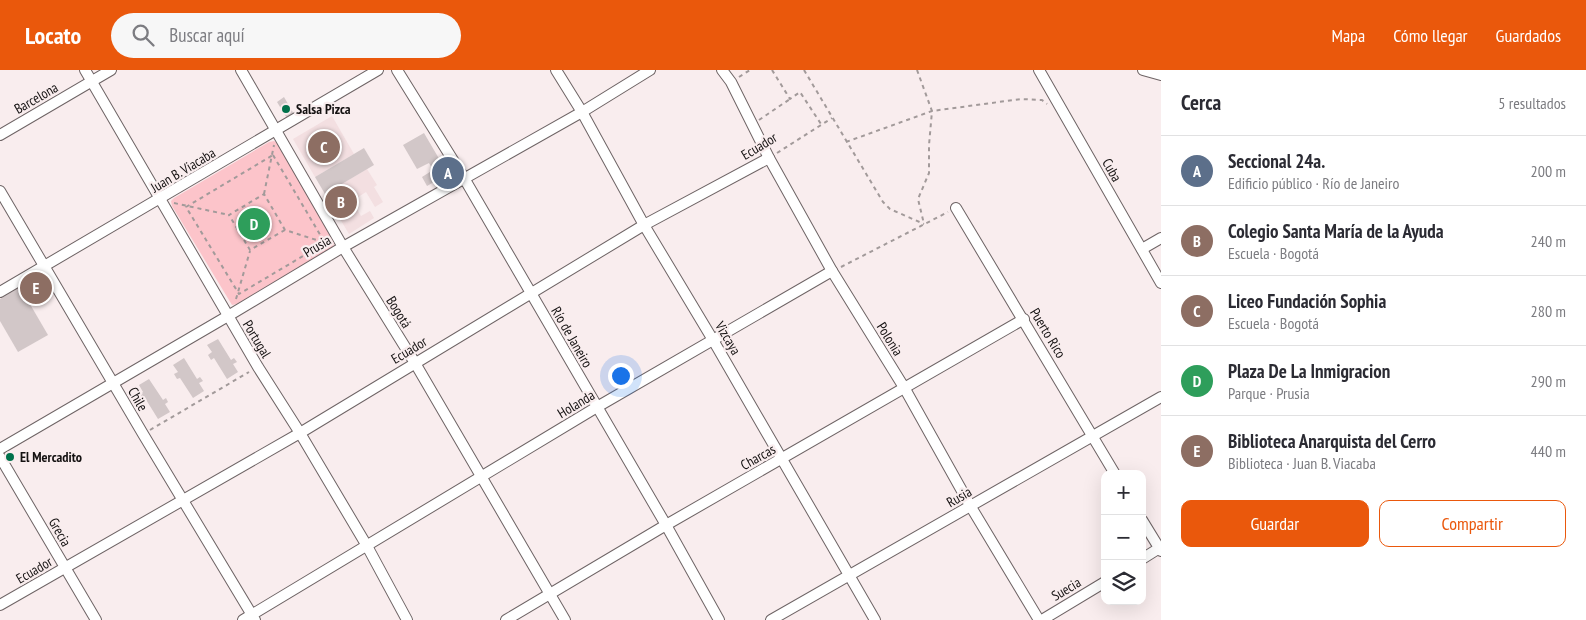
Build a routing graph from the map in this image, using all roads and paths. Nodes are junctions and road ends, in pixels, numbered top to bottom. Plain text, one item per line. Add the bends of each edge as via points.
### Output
1 (85, 70) edge
2 (111, 70) edge
3 (241, 70) edge
4 (378, 70) edge
5 (397, 70) edge
6 (556, 70) edge
7 (650, 70) edge
8 (722, 70) edge
9 (750, 70) edge
10 (772, 70) edge
11 (804, 70) edge
12 (917, 70) edge
13 (1039, 70) edge
14 (1144, 70) edge
15 (1161, 75) edge
16 (92, 82) junction
17 (731, 82) junction
18 (790, 99) junction
19 (1048, 104) dead end
20 (932, 111) junction
21 (582, 112) junction
22 (832, 118) junction
23 (752, 124) junction
24 (821, 124) junction
25 (276, 130) junction
26 (0, 135) edge
27 (846, 142) junction
28 (273, 155) junction
29 (768, 158) junction
30 (464, 178) junction
31 (0, 190) edge
32 (264, 194) junction
33 (160, 199) junction
34 (173, 203) dead end
35 (186, 206) junction
36 (956, 208) joint
37 (229, 215) junction
38 (924, 224) junction
39 (644, 225) junction
40 (285, 230) junction
41 (1161, 238) edge
42 (325, 243) junction
43 (343, 247) junction
44 (1142, 249) junction
45 (250, 250) junction
46 (44, 266) junction
47 (832, 271) junction
48 (1161, 283) edge
49 (0, 292) edge
50 (239, 294) junction
51 (530, 294) junction
52 (228, 316) junction
53 (1024, 320) junction
54 (713, 340) junction
55 (415, 363) junction
56 (258, 367) junction
57 (113, 382) junction
58 (905, 389) junction
59 (1161, 397) edge
60 (597, 407) junction
61 (300, 433) junction
62 (143, 434) junction
63 (1093, 436) junction
64 (0, 449) edge
65 (0, 457) edge
66 (783, 459) junction
67 (1113, 470) edge
68 (481, 477) junction
69 (183, 499) junction
70 (971, 507) junction
71 (666, 525) junction
72 (1146, 526) edge
73 (367, 546) junction
74 (1160, 549) edge
75 (1146, 557) edge
76 (65, 568) junction
77 (849, 575) junction
78 (1101, 584) edge
79 (549, 594) junction
80 (0, 606) edge
81 (250, 618) edge
82 (96, 620) edge
83 (407, 620) edge
84 (506, 620) edge
85 (565, 620) edge
86 (719, 620) edge
87 (771, 620) edge
88 (875, 620) edge
89 (1040, 620) edge

1 - 16 street, Portugal
2 - 16 street, Barcelona
3 - 25 street, Bogotá
4 - 25 street, Juan B. Viacaba
5 - 30 street, Río de Janeiro
6 - 21 street, Vizcaya
7 - 21 street, Prusia
8 - 17 street, Polonia
9 - 17 path
10 - 18 path
11 - 22 path
12 - 20 path
13 - 44 street, Cuba
14 - 15 street
16 - 26 street, Barcelona
16 - 33 street, Portugal
17 - 23 street, Polonia
18 - 23 path
18 - 24 path via 800,92
19 - 20 path via 1042,100 1021,99
20 - 27 path
20 - 38 path via 929,173 918,199
21 - 30 street, Prusia
21 - 39 street, Vizcaya
22 - 24 path, Ecuador
22 - 27 path
23 - 29 street, Polonia
24 - 29 path, Ecuador
25 - 33 street, Juan B. Viacaba
25 - 43 street, Bogotá
27 - 38 path via 883,202 890,209
28 - 32 path
28 - 35 path
28 - 42 path
29 - 39 street, Ecuador
29 - 47 street, Polonia
30 - 43 street, Prusia
30 - 51 street, Río de Janeiro
31 - 46 street, Chile
32 - 37 path
32 - 40 path
33 - 46 street, Juan B. Viacaba
33 - 52 street, Portugal
34 - 35 path
35 - 37 path
35 - 50 path
36 - 38 path
36 - 53 street, Puerto Rico
37 - 45 path
38 - 47 path
39 - 51 street, Ecuador
39 - 54 street, Vizcaya
40 - 42 path
40 - 45 path
41 - 44 street
42 - 50 path
43 - 52 street, Prusia
43 - 55 street, Bogotá
44 - 48 street, Cuba
45 - 50 path
46 - 49 street, Juan B. Viacaba
46 - 57 street, Chile
47 - 54 street, Holanda
47 - 58 street, Polonia
51 - 55 street, Ecuador
51 - 60 street, Río de Janeiro
52 - 56 street, Portugal
52 - 57 street, Prusia
53 - 58 street, Charcas
53 - 63 street, Puerto Rico
54 - 60 street, Holanda
54 - 66 street, Vizcaya
55 - 61 street, Ecuador
55 - 68 street, Bogotá
56 - 61 street, Portugal
56 - 62 path
57 - 62 street, Chile
57 - 64 street, Prusia
58 - 66 street, Charcas
58 - 70 street, Polonia
59 - 63 street, Rusia
60 - 68 street, Holanda
60 - 71 street, Río de Janeiro
61 - 69 street, Ecuador
61 - 73 street, Portugal
62 - 69 street, Chile
63 - 67 street, Puerto Rico
63 - 70 street, Rusia
65 - 76 street, Grecia
66 - 71 street, Charcas
66 - 77 street, Vizcaya
68 - 73 street, Holanda
68 - 79 street, Bogotá
69 - 76 street, Ecuador
69 - 81 street, Chile
70 - 77 street, Rusia
70 - 89 street, Polonia
71 - 79 street, Charcas
71 - 86 street, Río de Janeiro
72 - 74 street
73 - 81 street, Holanda
73 - 83 street, Portugal
74 - 75 street
76 - 80 street, Ecuador
76 - 82 street, Grecia
77 - 87 street, Rusia
77 - 88 street, Vizcaya
78 - 89 street, Suecia
79 - 84 street, Charcas
79 - 85 street, Bogotá

